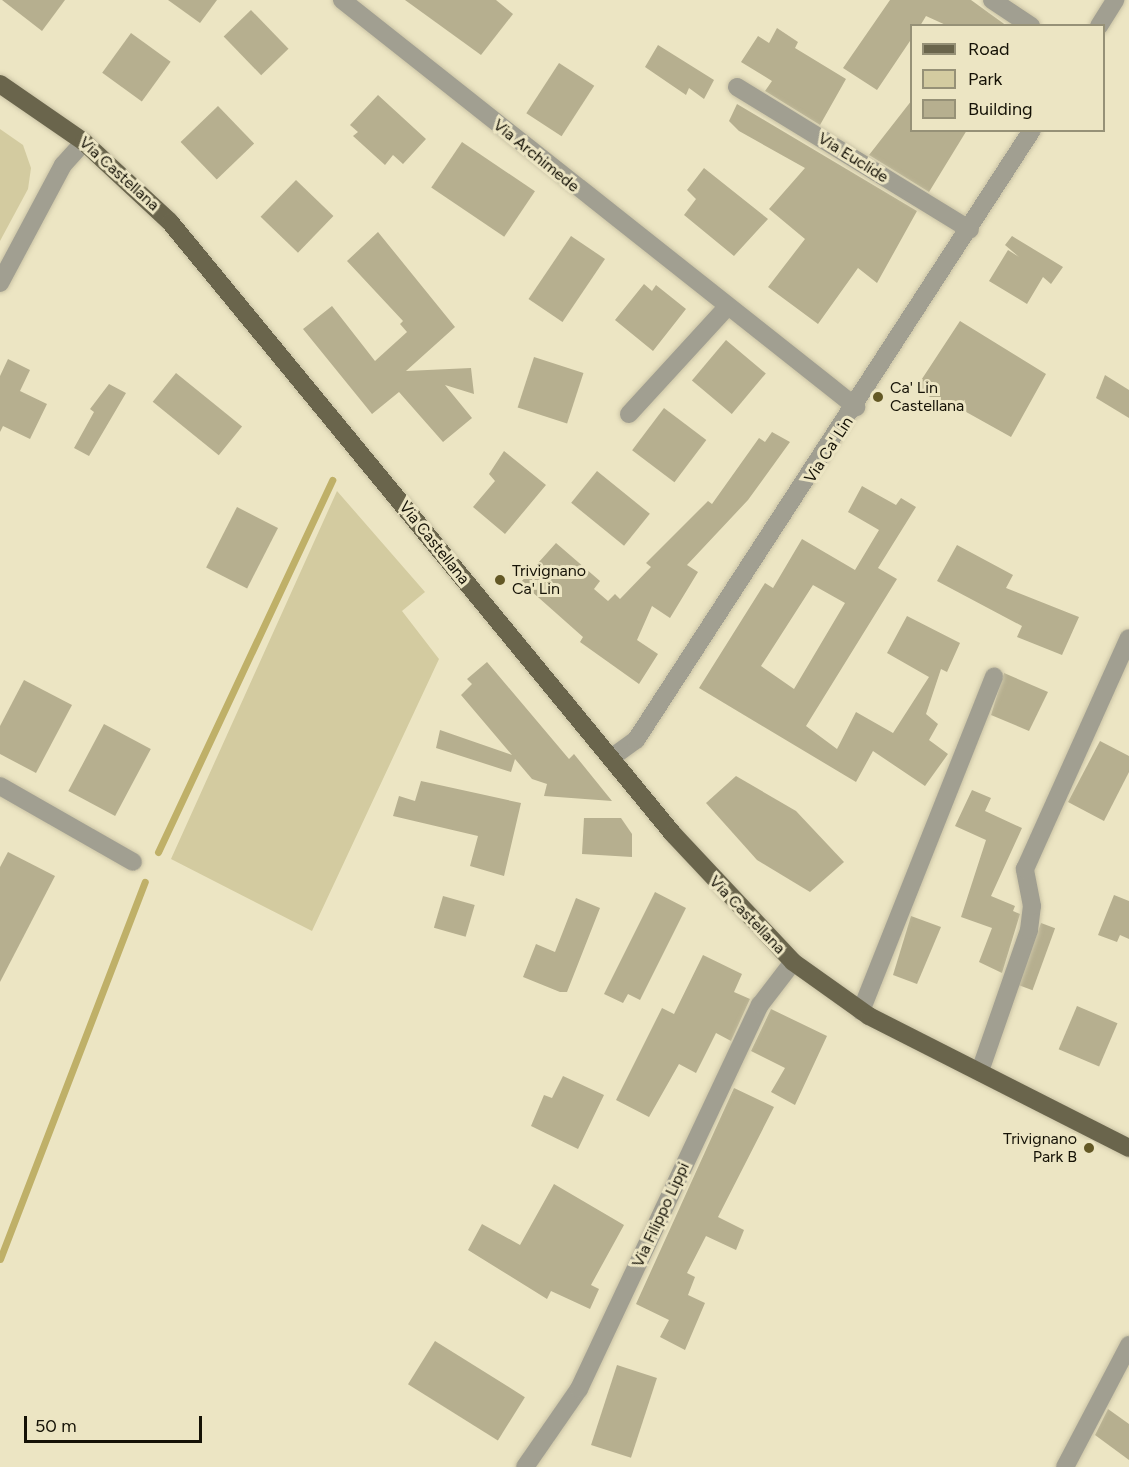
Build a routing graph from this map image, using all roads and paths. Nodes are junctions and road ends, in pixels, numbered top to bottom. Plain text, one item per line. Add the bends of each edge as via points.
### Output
1 (992, 0) edge
2 (1115, 0) edge
3 (346, 1) edge
4 (1028, 24) edge
5 (1100, 24) edge
6 (0, 84) edge
7 (738, 87) dead end
8 (1031, 132) edge
9 (84, 142) junction
10 (969, 230) junction
11 (0, 282) edge
12 (726, 308) junction
13 (856, 407) junction
14 (629, 414) dead end
15 (1129, 638) edge
16 (994, 677) dead end
17 (611, 758) junction
18 (0, 786) edge
19 (133, 862) dead end
20 (793, 962) junction
21 (861, 1011) junction
22 (980, 1071) junction
23 (1129, 1148) edge
24 (1129, 1345) edge
25 (525, 1467) edge
26 (1065, 1467) edge

1 - 4 street
2 - 5 street
3 - 12 street, Via Archimede
6 - 9 main road, Via Castellana
7 - 10 street, Via Euclide
8 - 10 street, Via Ca' Lin
9 - 11 street via 63,165
9 - 17 main road, Via Castellana via 200,254
10 - 13 street, Via Ca' Lin
12 - 13 street, Via Archimede
12 - 14 street
13 - 17 street, Via Ca' Lin via 636,740
15 - 22 street via 1025,869 1029,930
16 - 21 street
17 - 20 main road, Via Castellana via 686,849
18 - 19 street
20 - 21 main road, Via Castellana
20 - 25 street, Via Filippo Lippi via 760,1005 579,1389
21 - 22 main road, Via Castellana
22 - 23 main road, Via Castellana
24 - 26 street

